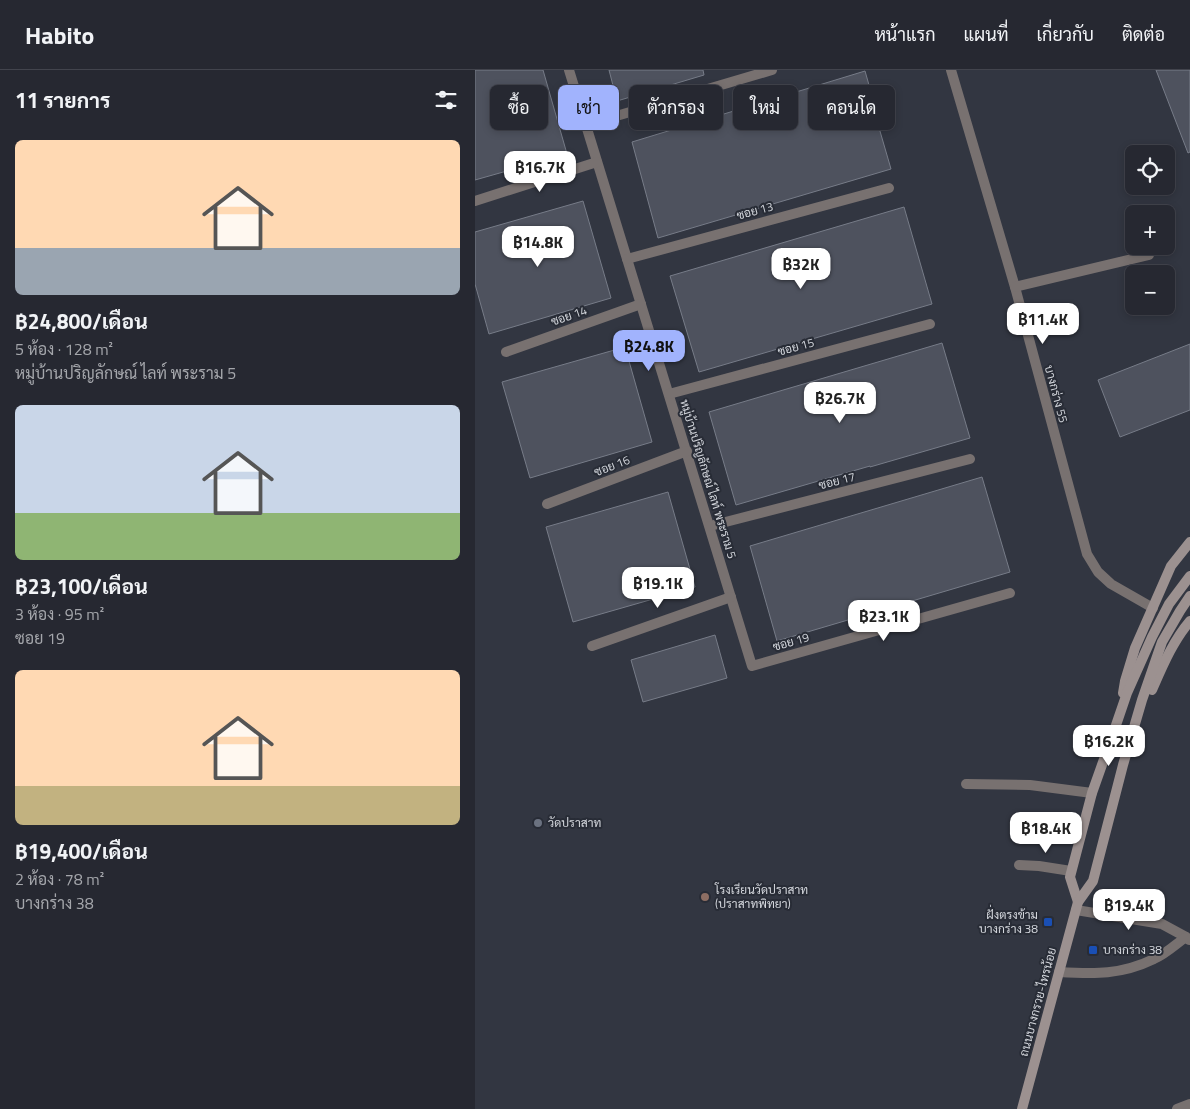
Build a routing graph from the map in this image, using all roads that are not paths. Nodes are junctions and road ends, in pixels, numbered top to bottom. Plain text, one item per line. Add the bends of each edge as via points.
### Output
1 (569, 70) edge
2 (772, 70) edge
3 (951, 70) edge
4 (574, 85) edge
5 (619, 115) edge
6 (587, 130) edge
7 (597, 162) junction
8 (889, 188) dead end
9 (475, 201) edge
10 (1149, 255) dead end
11 (627, 259) junction
12 (1015, 287) junction
13 (641, 304) junction
14 (930, 324) dead end
15 (506, 352) dead end
16 (669, 394) junction
17 (687, 451) junction
18 (970, 459) dead end
19 (547, 504) dead end
20 (710, 526) junction
21 (1190, 542) edge
22 (1190, 576) edge
23 (1010, 593) dead end
24 (1190, 596) edge
25 (731, 597) junction
26 (1153, 608) junction
27 (1190, 621) edge
28 (593, 646) dead end
29 (752, 666) joint
30 (1119, 715) junction
31 (1123, 765) junction
32 (966, 784) dead end
33 (1092, 793) junction
34 (1019, 865) dead end
35 (1071, 871) junction
36 (1077, 906) junction
37 (1188, 939) edge
38 (1059, 972) junction
39 (1190, 1104) edge
40 (1022, 1109) edge
41 (1177, 1109) edge

1 - 4 street, หมู่บ้านปริญลักษณ์ ไลท์ พระราม 5
2 - 5 street
3 - 12 street, บางกร่าง 55
6 - 7 street, หมู่บ้านปริญลักษณ์ ไลท์ พระราม 5
7 - 9 street
7 - 11 street, หมู่บ้านปริญลักษณ์ ไลท์ พระราม 5
8 - 11 street, ซอย 13
10 - 12 street
11 - 13 street, หมู่บ้านปริญลักษณ์ ไลท์ พระราม 5
12 - 26 street, บางกร่าง 55 via 1087,554 1098,572 1111,584
13 - 15 street, ซอย 14
13 - 16 street, หมู่บ้านปริญลักษณ์ ไลท์ พระราม 5
14 - 16 street, ซอย 15
16 - 17 street, หมู่บ้านปริญลักษณ์ ไลท์ พระราม 5
17 - 19 street, ซอย 16
17 - 20 street, หมู่บ้านปริญลักษณ์ ไลท์ พระราม 5
18 - 20 street, ซอย 17
20 - 25 street, หมู่บ้านปริญลักษณ์ ไลท์ พระราม 5
21 - 26 main road via 1171,566
22 - 30 main road via 1169,604 1152,637
23 - 29 street, ซอย 19
24 - 31 main road, ถนนบางกรวย-ไทรน้อย via 1162,642
25 - 28 street
25 - 29 street, หมู่บ้านปริญลักษณ์ ไลท์ พระราม 5
26 - 30 main road via 1135,648
27 - 31 main road via 1169,652
30 - 33 main road
31 - 36 main road, ถนนบางกรวย-ไทรน้อย via 1093,881
32 - 33 street via 1030,786
33 - 35 main road
34 - 35 street
35 - 36 main road via 1069,877
36 - 37 street via 1162,924
36 - 38 main road, ถนนบางกรวย-ไทรน้อย
37 - 38 street via 1132,969 1109,973
38 - 40 main road, ถนนบางกรวย-ไทรน้อย
39 - 41 street

